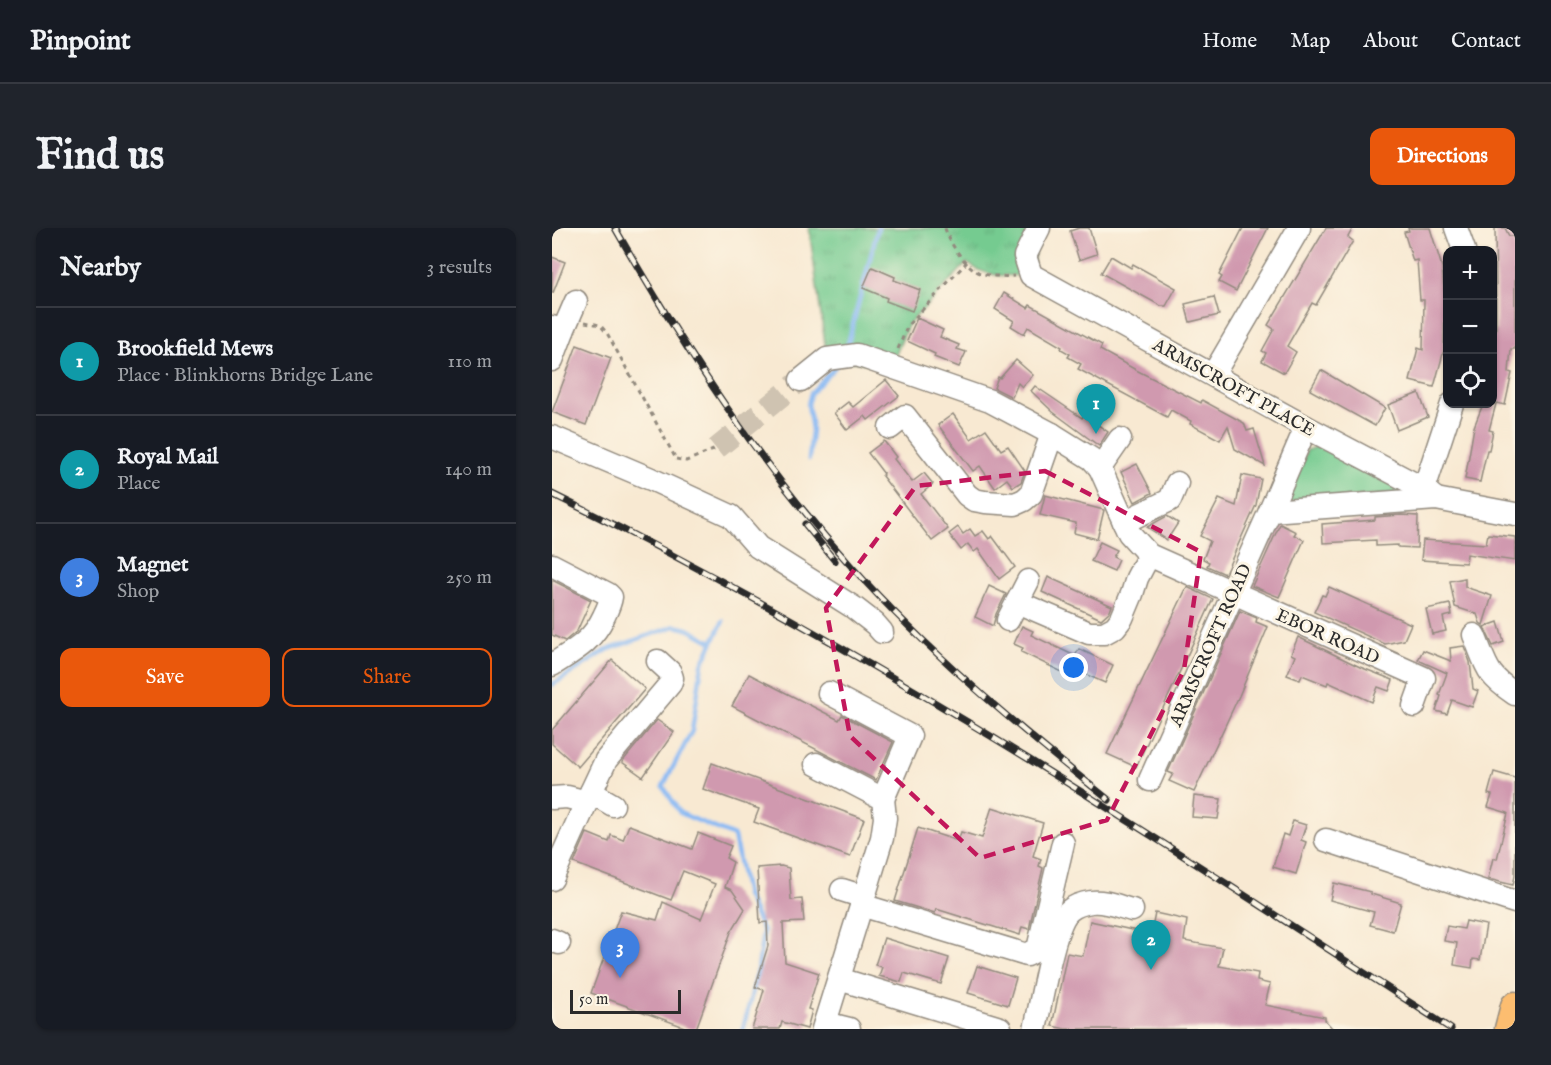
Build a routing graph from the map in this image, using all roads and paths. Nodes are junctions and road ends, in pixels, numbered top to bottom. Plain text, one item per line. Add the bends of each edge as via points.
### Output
1 (945, 228) edge
2 (1039, 228) edge
3 (1299, 228) edge
4 (1456, 228) edge
5 (1463, 246) edge
6 (967, 262) junction
7 (1031, 275) junction
8 (568, 320) edge
9 (552, 360) edge
10 (891, 366) junction
11 (1213, 375) junction
12 (801, 380) tunnel mouth
13 (1451, 408) edge
14 (1306, 427) junction
15 (890, 428) dead end
16 (1052, 434) junction
17 (552, 437) edge
18 (1120, 439) dead end
19 (717, 449) tunnel mouth
20 (1100, 468) junction
21 (1177, 483) dead end
22 (1430, 494) junction
23 (1270, 511) junction
24 (1515, 514) edge
25 (1124, 522) junction
26 (1149, 555) junction
27 (552, 565) edge
28 (1028, 581) dead end
29 (1232, 594) junction
30 (882, 632) dead end
31 (1474, 635) dead end
32 (657, 661) dead end
33 (552, 665) edge
34 (829, 693) dead end
35 (1515, 694) edge
36 (1414, 706) dead end
37 (816, 764) dead end
38 (1150, 780) dead end
39 (589, 797) junction
40 (552, 798) edge
41 (883, 799) junction
42 (613, 805) dead end
43 (1326, 840) dead end
44 (1063, 843) dead end
45 (552, 879) edge
46 (856, 897) junction
47 (1515, 902) edge
48 (1132, 910) dead end
49 (838, 979) junction
50 (1515, 1006) edge
51 (824, 1026) edge
52 (1000, 1028) edge
53 (848, 1029) edge
54 (1035, 1029) edge
55 (1509, 1029) edge

1 - 6 path via 948,239
2 - 7 street via 1025,256
3 - 11 street
4 - 5 street
6 - 7 path via 980,273
6 - 10 path via 908,325
7 - 11 street, ARMSCROFT PLACE
8 - 9 street
8 - 19 path via 600,325 607,333 676,459 686,461
10 - 12 street via 849,356 827,359
10 - 16 street via 990,402
11 - 14 street, ARMSCROFT PLACE
13 - 22 street
14 - 22 street, ARMSCROFT PLACE
14 - 23 street, ARMSCROFT ROAD
15 - 16 street via 905,417 974,500 1015,504 1031,494
16 - 20 street
17 - 30 street via 731,516 758,547 853,608
18 - 20 street
20 - 25 street
21 - 25 street via 1170,500
22 - 23 street
22 - 24 street
23 - 29 street, ARMSCROFT ROAD
25 - 26 street
26 - 28 street via 1122,618 1104,633 1089,633 1013,611
26 - 29 street, EBOR ROAD
27 - 33 street via 611,597 588,642
29 - 36 street, EBOR ROAD via 1424,678
29 - 38 street, ARMSCROFT ROAD
31 - 35 street via 1492,676
32 - 39 street via 670,672 670,684 606,760
34 - 41 street via 910,736
37 - 41 street
39 - 40 street
39 - 42 street
39 - 45 street
41 - 46 street via 882,838
43 - 47 street
44 - 46 street via 1038,950 1033,954
46 - 49 street
48 - 54 street via 1094,901 1069,910 1060,922
49 - 51 street
49 - 52 street
50 - 55 main road
51 - 53 street

